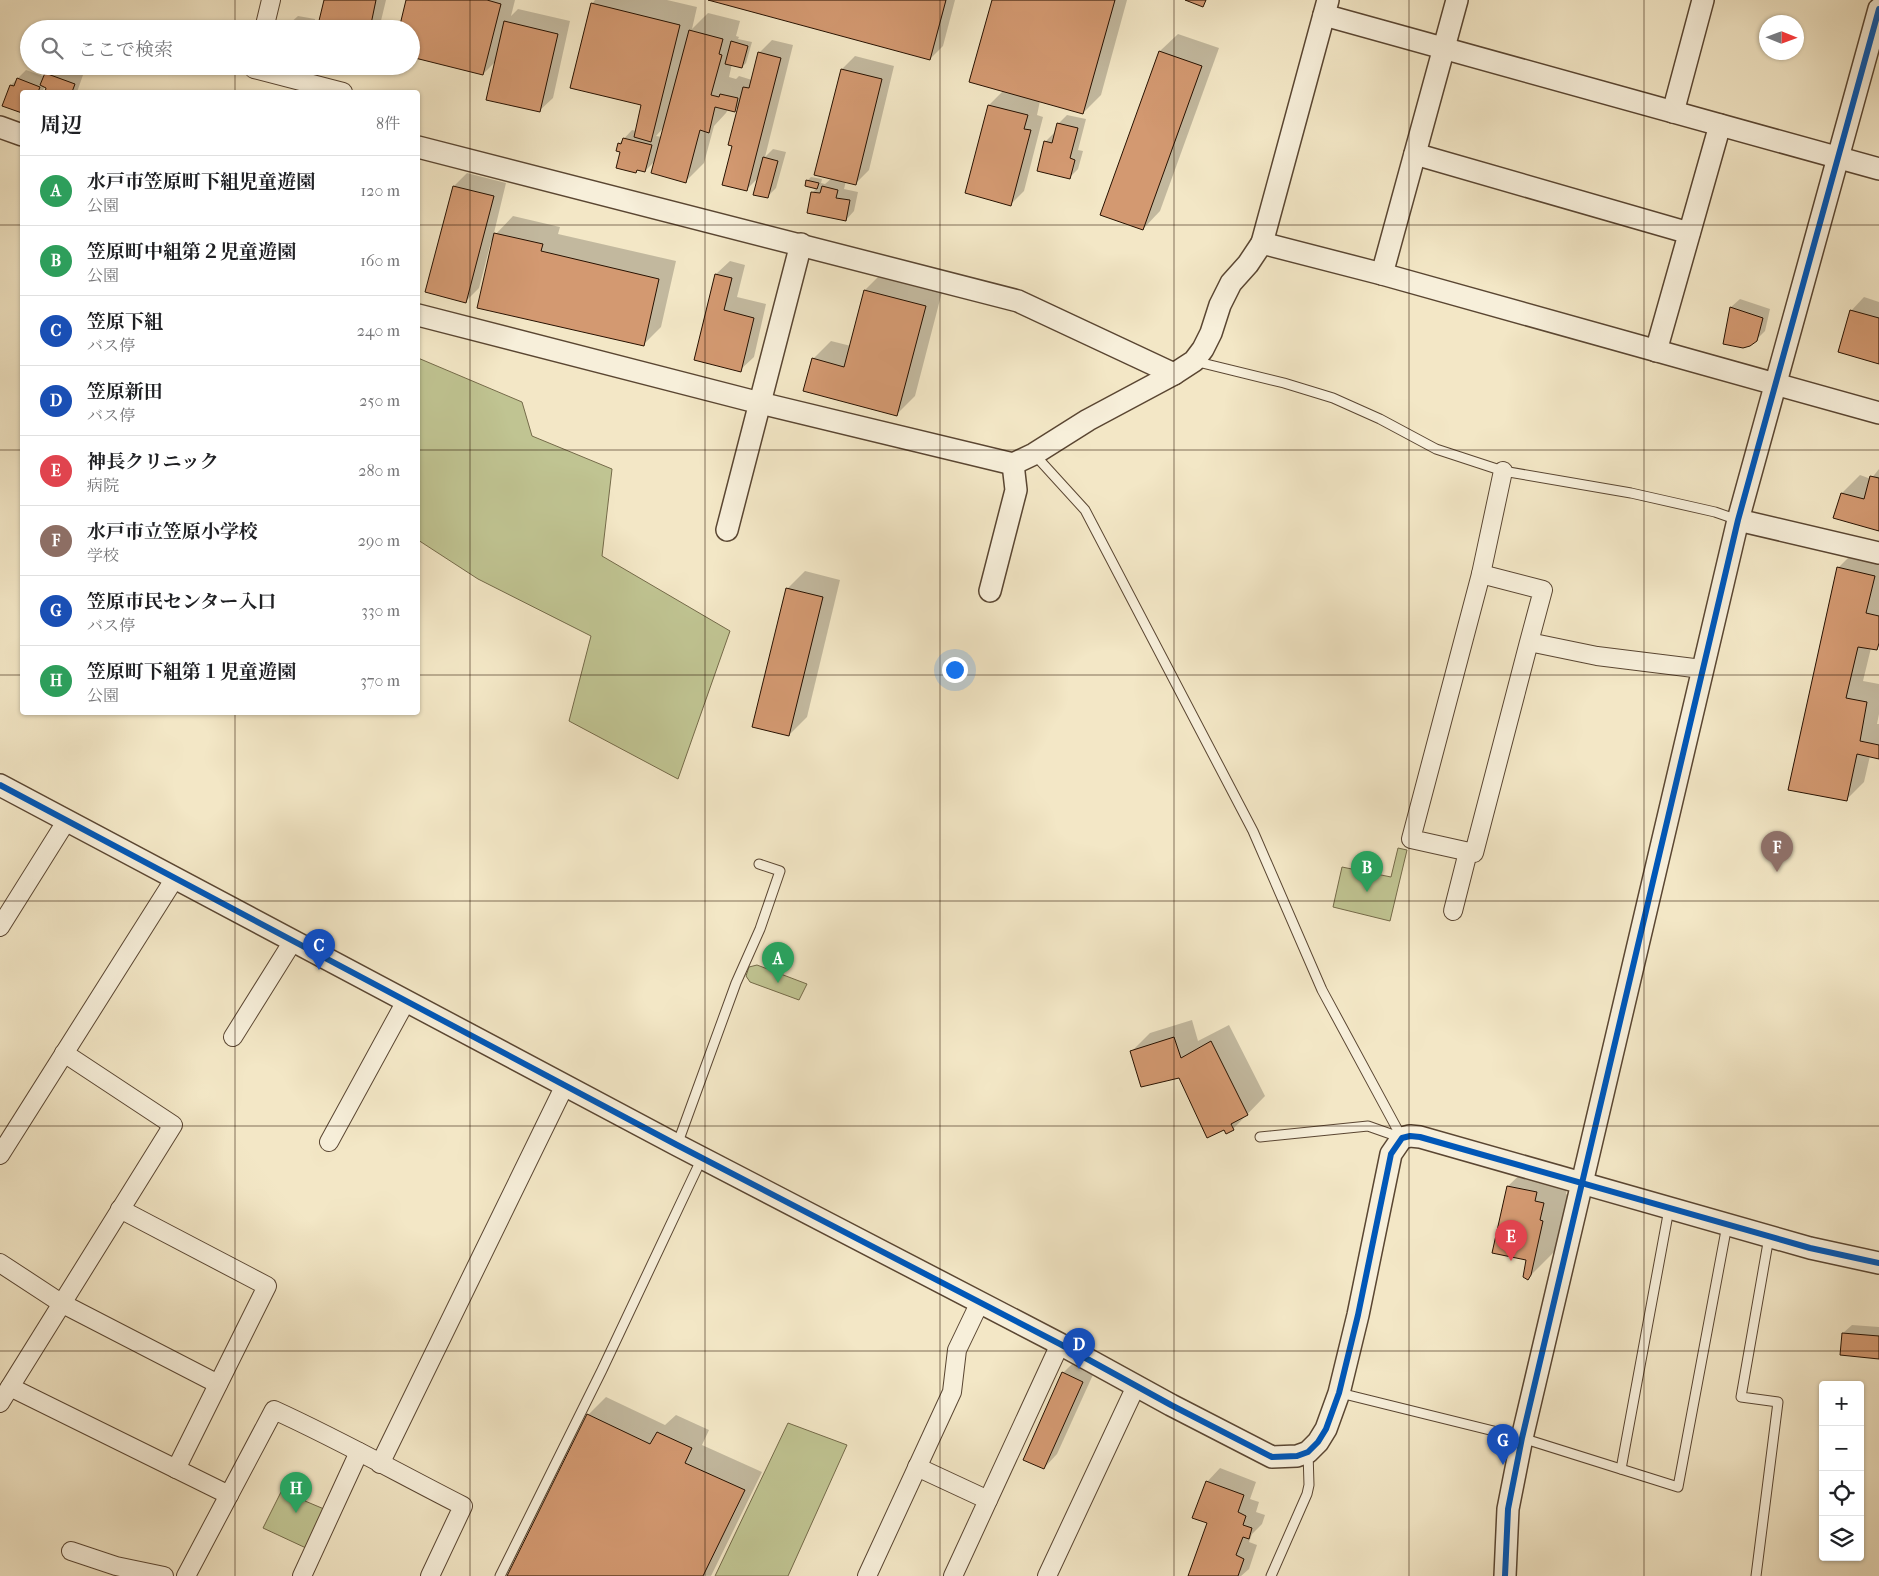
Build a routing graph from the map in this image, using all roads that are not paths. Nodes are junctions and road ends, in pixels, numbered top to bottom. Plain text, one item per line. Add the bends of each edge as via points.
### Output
1 (271, 0) edge
2 (1458, 0) edge
3 (1702, 0) edge
4 (1326, 8) edge
5 (1879, 9) edge
6 (266, 20) edge
7 (1444, 48) junction
8 (277, 75) edge
9 (335, 90) edge
10 (1673, 112) junction
11 (1720, 125) junction
12 (0, 127) edge
13 (20, 134) edge
14 (420, 148) edge
15 (1415, 154) junction
16 (1837, 158) junction
17 (1879, 170) edge
18 (1690, 232) junction
19 (1262, 243) junction
20 (801, 244) junction
21 (1382, 274) junction
22 (420, 316) edge
23 (1656, 351) junction
24 (1194, 361) junction
25 (1174, 374) junction
26 (1774, 383) junction
27 (760, 403) junction
28 (1879, 413) edge
29 (1034, 454) junction
30 (1013, 464) junction
31 (1503, 471) junction
32 (1738, 520) junction
33 (727, 530) dead end
34 (1879, 553) edge
35 (1481, 574) junction
36 (990, 591) dead end
37 (1529, 642) junction
38 (1702, 669) junction
39 (0, 785) edge
40 (67, 820) junction
41 (1468, 852) junction
42 (759, 864) dead end
43 (175, 878) junction
44 (1453, 911) dead end
45 (0, 927) edge
46 (293, 941) junction
47 (406, 1001) junction
48 (233, 1037) dead end
49 (64, 1053) junction
50 (565, 1085) junction
51 (1260, 1137) dead end
52 (1402, 1138) junction
53 (329, 1142) dead end
54 (677, 1145) junction
55 (0, 1155) edge
56 (702, 1158) junction
57 (1583, 1184) junction
58 (120, 1209) junction
59 (1669, 1209) junction
60 (1727, 1225) junction
61 (1769, 1237) junction
62 (0, 1263) edge
63 (1879, 1263) edge
64 (980, 1302) junction
65 (62, 1303) junction
66 (1060, 1344) junction
67 (218, 1384) junction
68 (1136, 1386) junction
69 (10, 1387) junction
70 (1339, 1393) junction
71 (0, 1403) edge
72 (1522, 1438) junction
73 (359, 1452) junction
74 (1308, 1452) junction
75 (380, 1464) junction
76 (917, 1467) junction
77 (176, 1469) junction
78 (1621, 1469) junction
79 (229, 1495) junction
80 (988, 1500) junction
81 (71, 1551) dead end
82 (164, 1576) edge
83 (186, 1576) edge
84 (302, 1576) edge
85 (430, 1576) edge
86 (500, 1576) edge
87 (866, 1576) edge
88 (953, 1576) edge
89 (1047, 1576) edge
90 (1271, 1576) edge
91 (1505, 1576) edge
92 (1756, 1576) edge

1 - 6 street
2 - 7 street
3 - 10 street
4 - 7 street
4 - 19 street
5 - 16 street
7 - 10 street
7 - 15 street
8 - 9 street
10 - 11 street
11 - 16 street
11 - 18 street
12 - 13 street
14 - 20 street
15 - 18 street
15 - 21 street
16 - 17 street
16 - 26 street
18 - 23 street
19 - 21 street
19 - 24 street via 1231,283 1211,333
20 - 25 street via 1018,301
20 - 27 street
21 - 23 street
22 - 27 street
23 - 26 street
24 - 25 street
24 - 31 lane via 1332,398 1436,449
25 - 29 street via 1088,420
26 - 28 street
26 - 32 street
27 - 30 street
27 - 33 street
29 - 30 street
29 - 52 lane via 1085,510 1253,831 1322,990
30 - 36 street via 1016,490
31 - 32 lane via 1631,493
31 - 35 street
32 - 34 street
32 - 38 street
35 - 37 street via 1543,590
35 - 41 street via 1411,839
37 - 38 street via 1596,656
37 - 41 street via 1474,853
38 - 57 street
39 - 40 street
40 - 43 street
40 - 45 street
41 - 44 street
42 - 54 lane via 780,871
43 - 46 street
43 - 49 street
46 - 47 street
46 - 48 street
47 - 50 street
47 - 53 street
49 - 55 street
49 - 58 street via 173,1125
50 - 54 street
50 - 75 street
51 - 52 lane via 1368,1126
52 - 57 street via 1420,1137
52 - 70 street via 1391,1154
54 - 56 street
56 - 64 street
56 - 86 lane
57 - 59 street
57 - 72 street
58 - 65 street
58 - 67 street via 267,1286
59 - 60 street
59 - 78 lane
60 - 61 street
60 - 78 lane via 1678,1487
61 - 63 street
61 - 92 lane via 1741,1397 1778,1402
62 - 65 street
64 - 66 street
64 - 76 street via 957,1350 952,1392
65 - 67 street
65 - 69 street
66 - 68 street
66 - 80 street
67 - 77 street
68 - 74 street via 1272,1457
68 - 89 street
69 - 71 street
69 - 77 street
70 - 72 lane
70 - 74 street via 1326,1429
72 - 78 lane
72 - 91 street via 1508,1509
73 - 75 street
73 - 79 street via 274,1410
73 - 84 street
74 - 90 lane via 1307,1494
75 - 85 street via 463,1506
76 - 80 street
76 - 87 street
77 - 79 street
79 - 83 street
80 - 88 street
81 - 82 street via 116,1566

